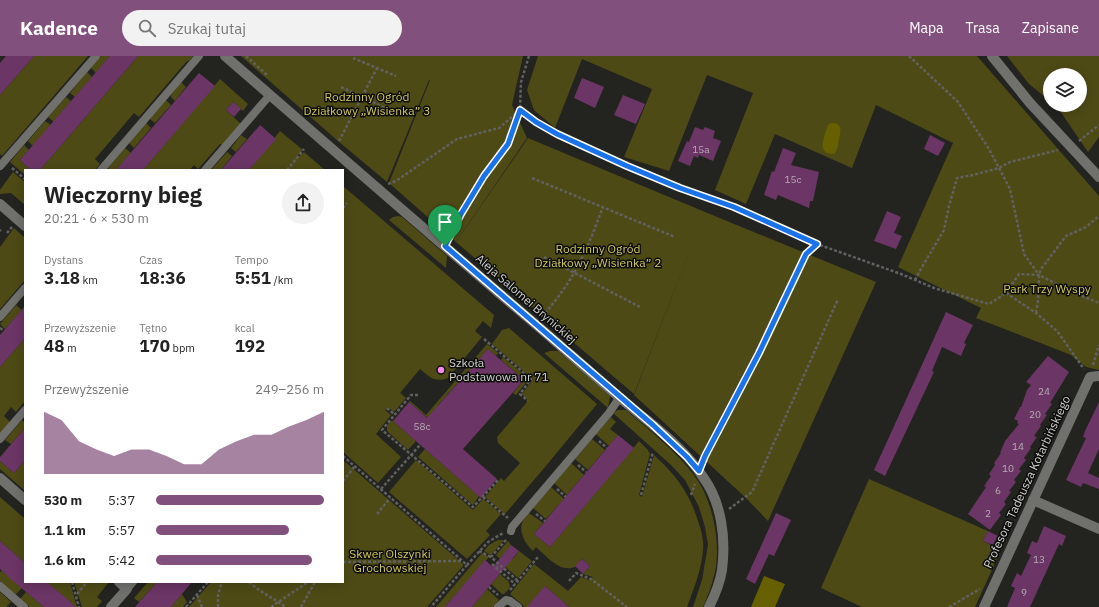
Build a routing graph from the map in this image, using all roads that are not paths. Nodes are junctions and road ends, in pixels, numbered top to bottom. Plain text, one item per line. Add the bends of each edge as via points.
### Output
1 (96, 56) edge
2 (199, 56) edge
3 (226, 56) edge
4 (992, 56) edge
5 (270, 95) junction
6 (0, 166) edge
7 (103, 169) edge
8 (206, 169) edge
9 (1099, 177) edge
10 (0, 204) edge
11 (24, 225) edge
12 (24, 289) edge
13 (0, 317) edge
14 (1094, 377) edge
15 (620, 397) junction
16 (24, 411) edge
17 (0, 439) edge
18 (0, 478) edge
19 (24, 499) edge
20 (1033, 500) junction
21 (512, 527) road end
22 (1099, 529) edge
23 (126, 584) edge
24 (0, 586) edge
25 (24, 607) edge
26 (111, 607) edge
27 (498, 607) edge
28 (518, 607) edge
29 (709, 607) edge
30 (984, 607) edge

1 - 6 lane
2 - 7 lane
3 - 5 street, Aleja Salomei Brynickiej
4 - 9 street via 1030,103
5 - 8 lane
5 - 15 street, Aleja Salomei Brynickiej
10 - 11 street
12 - 13 lane
14 - 20 street, Profesora Tadeusza Kotarbińskiego
15 - 21 lane
15 - 29 street, Aleja Salomei Brynickiej via 687,457 704,477 712,492 720,515 723,542 722,572
16 - 17 lane
18 - 19 street
20 - 22 street
20 - 30 street, Profesora Tadeusza Kotarbińskiego
23 - 26 street
24 - 25 lane
27 - 28 lane via 506,600

